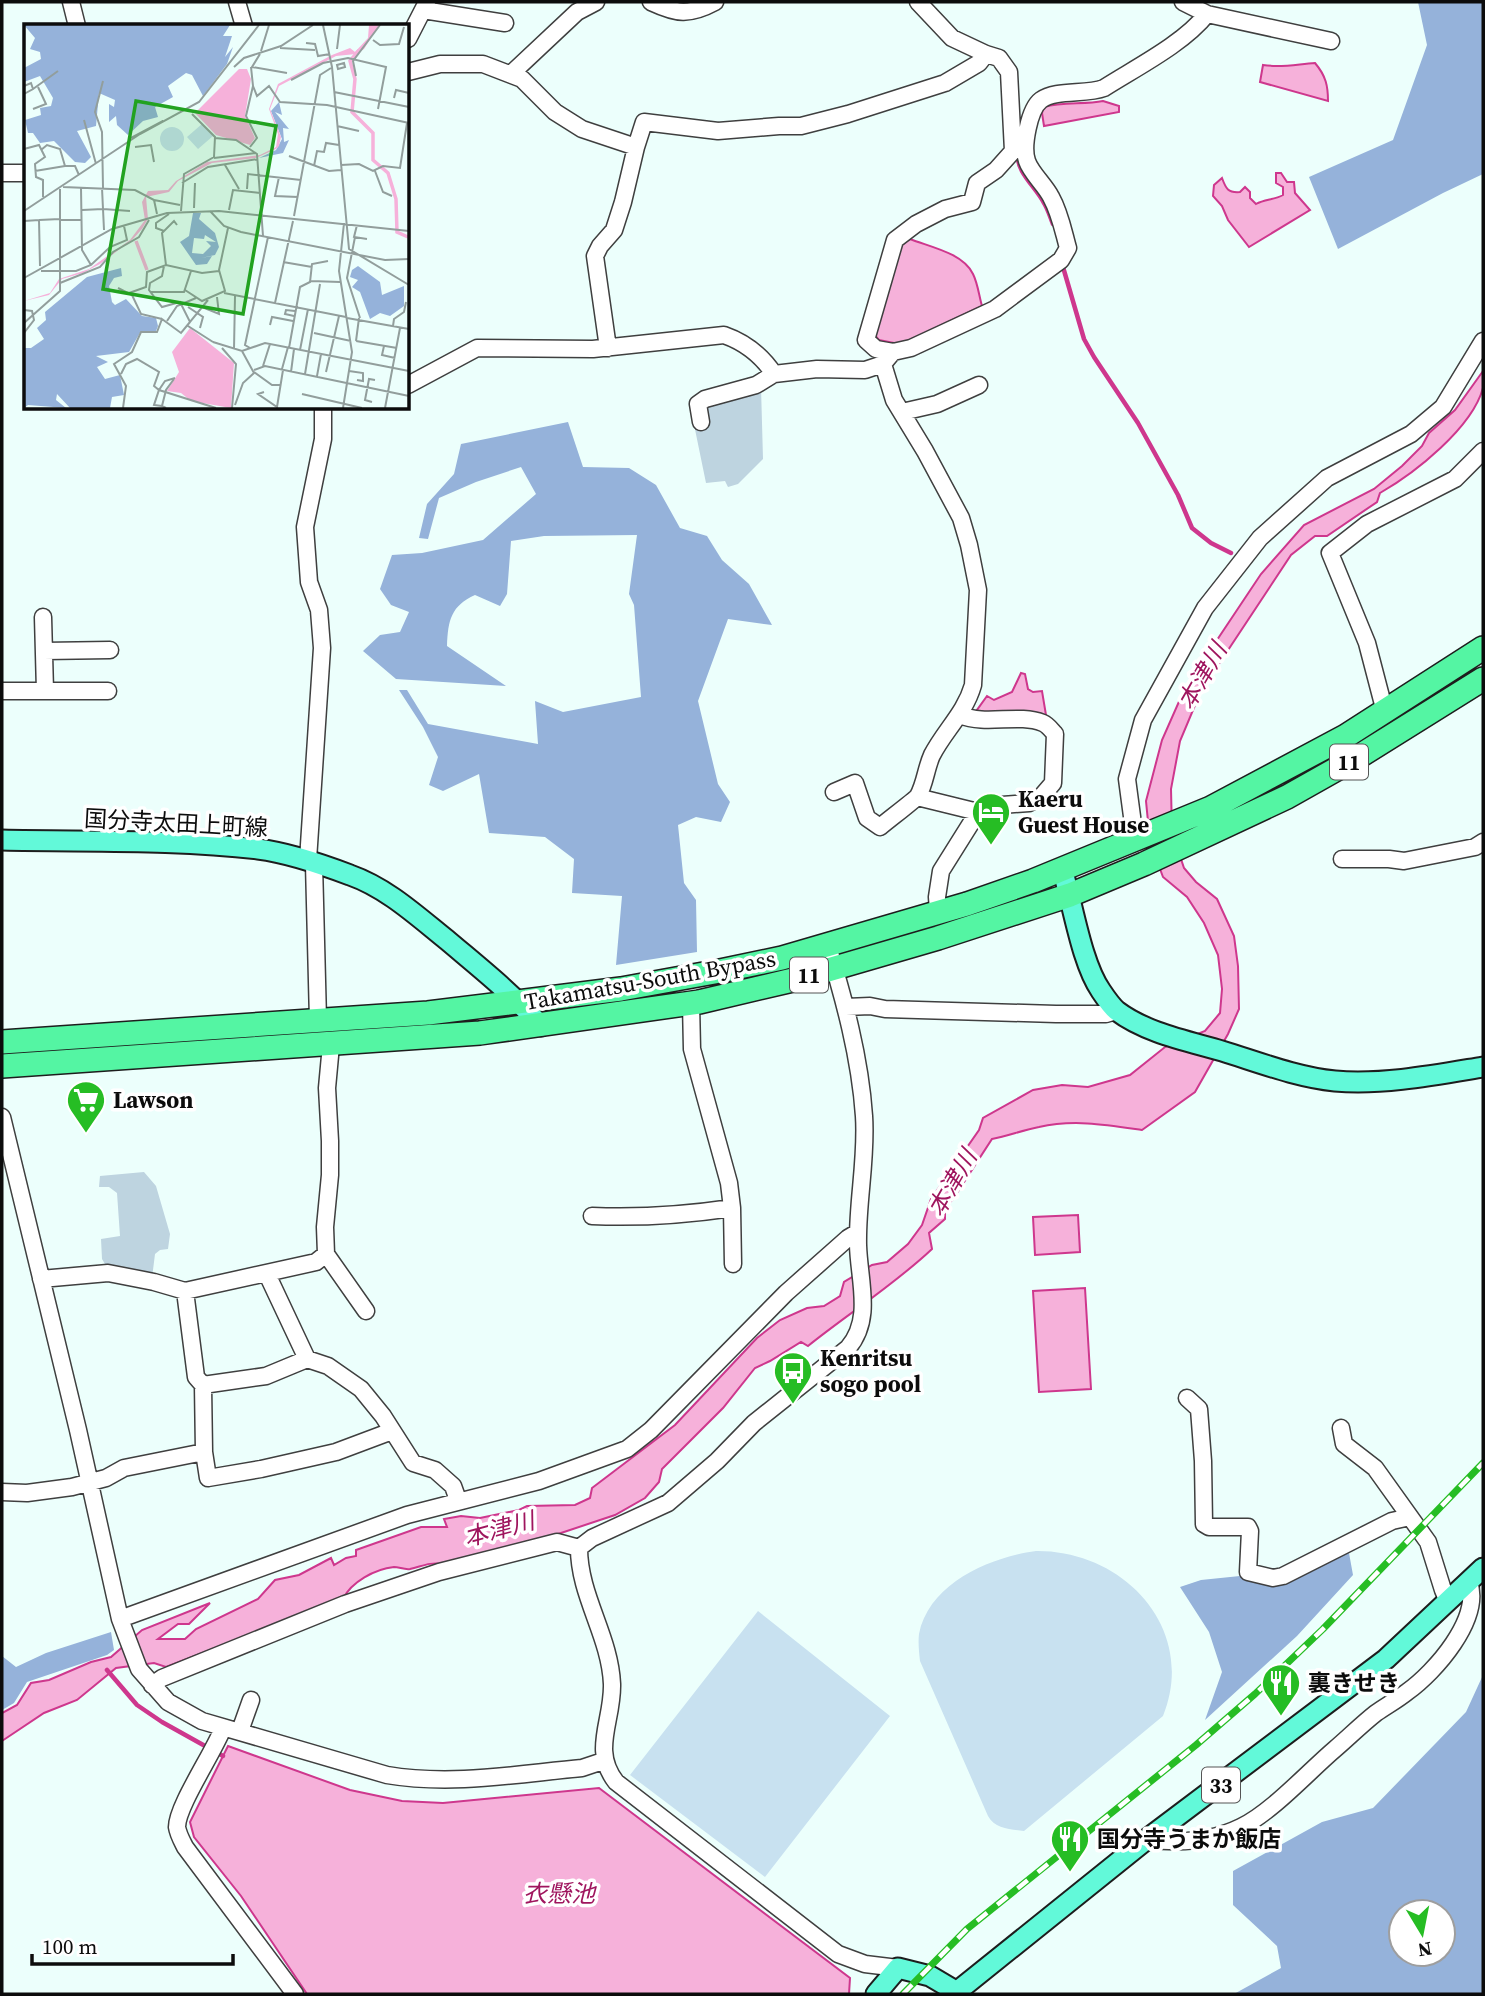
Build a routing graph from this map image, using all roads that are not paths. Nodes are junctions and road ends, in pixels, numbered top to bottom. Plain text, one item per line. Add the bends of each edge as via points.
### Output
1 (71, 2) edge
2 (237, 2) edge
3 (596, 2) edge
4 (651, 2) edge
5 (715, 2) edge
6 (918, 2) edge
7 (1183, 2) edge
8 (425, 6) edge
9 (1207, 14) junction
10 (505, 23) dead end
11 (76, 24) edge
12 (242, 24) edge
13 (410, 35) edge
14 (1331, 41) dead end
15 (986, 54) junction
16 (410, 72) edge
17 (511, 74) junction
18 (636, 147) junction
19 (2, 173) edge
20 (24, 173) edge
21 (1483, 341) edge
22 (608, 348) junction
23 (888, 358) junction
24 (774, 374) junction
25 (410, 384) edge
26 (979, 385) dead end
27 (323, 410) edge
28 (902, 412) junction
29 (701, 422) dead end
30 (1483, 451) edge
31 (43, 617) dead end
32 (1483, 648) edge
33 (110, 650) dead end
34 (44, 651) junction
35 (1483, 679) edge
36 (2, 691) edge
37 (45, 691) junction
38 (108, 691) dead end
39 (1385, 712) junction
40 (960, 715) junction
41 (834, 792) dead end
42 (917, 797) junction
43 (978, 812) junction
44 (1138, 838) junction
45 (2, 840) edge
46 (1483, 842) edge
47 (1342, 859) dead end
48 (311, 862) junction
49 (1062, 869) junction
50 (1070, 895) junction
51 (938, 911) junction
52 (827, 943) junction
53 (835, 968) junction
54 (520, 1002) junction
55 (691, 1003) junction
56 (846, 1007) junction
57 (1116, 1010) junction
58 (318, 1020) junction
59 (541, 1026) junction
60 (2, 1042) edge
61 (331, 1045) junction
62 (2, 1066) edge
63 (1483, 1067) edge
64 (2, 1117) edge
65 (732, 1208) junction
66 (592, 1216) dead end
67 (858, 1240) junction
68 (326, 1254) junction
69 (733, 1264) dead end
70 (267, 1274) junction
71 (41, 1279) junction
72 (186, 1291) junction
73 (366, 1311) dead end
74 (307, 1359) junction
75 (203, 1385) junction
76 (1187, 1398) dead end
77 (1341, 1428) dead end
78 (393, 1431) junction
79 (204, 1452) junction
80 (88, 1482) junction
81 (2, 1492) edge
82 (458, 1500) junction
83 (1410, 1517) junction
84 (579, 1548) junction
85 (1479, 1575) edge
86 (1448, 1602) junction
87 (122, 1622) junction
88 (150, 1683) junction
89 (251, 1700) dead end
90 (223, 1728) junction
91 (240, 1731) junction
92 (603, 1761) junction
93 (1147, 1839) junction
94 (898, 1968) junction
95 (955, 1993) edge
96 (295, 1994) edge
97 (876, 1994) edge

1 - 11 street
2 - 12 street
3 - 17 street via 577,12
4 - 5 street via 680,13
6 - 15 street via 952,38
7 - 9 street
8 - 10 street
8 - 13 street
9 - 14 street
9 - 23 street via 1189,32 1104,88 1041,100 1031,113 1027,160 1060,218 1068,248 1061,260 995,309
15 - 18 street via 945,83 821,122 718,131 645,122
15 - 23 street via 999,58 1009,72 1013,151 977,183 972,202 945,209 895,240 866,341
16 - 17 street via 440,64 483,64
17 - 18 street via 582,129
18 - 22 street via 614,230 595,256
19 - 20 street
21 - 44 street via 1443,407 1411,434 1327,478 1260,538 1206,608 1143,720 1127,779
22 - 24 street via 724,335 763,359
22 - 25 street via 477,348
23 - 24 street via 865,370
23 - 28 street via 894,400
24 - 29 street via 756,385 705,399 698,404
26 - 28 street via 937,404
27 - 48 street via 323,439 305,527 322,648
28 - 40 street via 961,518 978,590 973,685
30 - 39 street via 1455,479 1367,524 1330,553 1367,643
31 - 34 street
32 - 39 highway, Takamatsu-South Bypass / 11
33 - 34 street
34 - 37 street
35 - 50 highway, Takamatsu-South Bypass / 11 via 1287,797
36 - 37 street
37 - 38 street
39 - 44 highway, Takamatsu-South Bypass / 11 via 1211,808
40 - 42 street via 932,755
40 - 43 street via 973,720 1045,724 1055,734 1053,783 1041,797
41 - 42 street via 855,783 867,818 880,827
42 - 43 street
43 - 51 street via 941,871
44 - 49 highway, Takamatsu-South Bypass / 11
45 - 48 main road, 国分寺太田上町線 via 219,846 259,849
46 - 47 street via 1404,862
48 - 54 main road, 国分寺太田上町線 via 377,887
48 - 58 street
49 - 50 main road
49 - 51 highway, Takamatsu-South Bypass / 11
50 - 53 highway, Takamatsu-South Bypass / 11
50 - 57 main road via 1088,962 1099,988
51 - 52 highway, Takamatsu-South Bypass / 11
52 - 53 street
52 - 54 highway, Takamatsu-South Bypass / 11 via 720,971
53 - 55 highway, Takamatsu-South Bypass / 11
53 - 56 street
54 - 58 highway, Takamatsu-South Bypass / 11
54 - 59 main road, 国分寺太田上町線
55 - 59 highway, Takamatsu-South Bypass / 11
55 - 65 street via 692,1049
56 - 57 street via 1056,1014
56 - 67 street via 864,1115
57 - 63 main road via 1160,1032 1334,1081 1417,1077
58 - 60 highway, Takamatsu-South Bypass / 11
59 - 61 highway, Takamatsu-South Bypass / 11
61 - 62 highway, Takamatsu-South Bypass / 11
61 - 68 street
64 - 71 street
65 - 66 street via 682,1216
65 - 69 street
67 - 82 street via 848,1238 786,1293 627,1449 538,1481
67 - 84 street via 864,1309 857,1338 848,1348 754,1423 668,1503
68 - 70 street via 316,1262
68 - 73 street
70 - 72 street
70 - 74 street
71 - 72 street via 108,1273
71 - 80 street
72 - 75 street via 196,1377
74 - 75 street via 266,1376
74 - 78 street via 328,1366 361,1389
75 - 79 street
76 - 83 street via 1199,1409 1204,1524 1248,1527 1248,1572 1283,1576 1392,1521
77 - 83 street via 1344,1444 1375,1468
78 - 79 street via 336,1452 208,1478
78 - 82 street via 413,1463 435,1470 453,1486
79 - 80 street via 124,1468
80 - 81 street via 27,1493
80 - 87 street
82 - 87 street
83 - 86 street via 1428,1542
84 - 88 street via 557,1542 439,1572 345,1604
84 - 92 street via 588,1599 610,1664
85 - 86 main road, 33
85 - 93 street via 1465,1624 1437,1664 1265,1811 1222,1836 1174,1842
86 - 93 main road, 33 via 1366,1674
87 - 88 street via 139,1669
88 - 90 street via 168,1702
89 - 91 street
90 - 91 street
90 - 96 street via 179,1815 177,1830
91 - 92 street via 418,1780 582,1768
92 - 94 street via 616,1782 838,1954 865,1964
93 - 95 main road, 33
94 - 95 main road via 930,1976
94 - 97 main road

